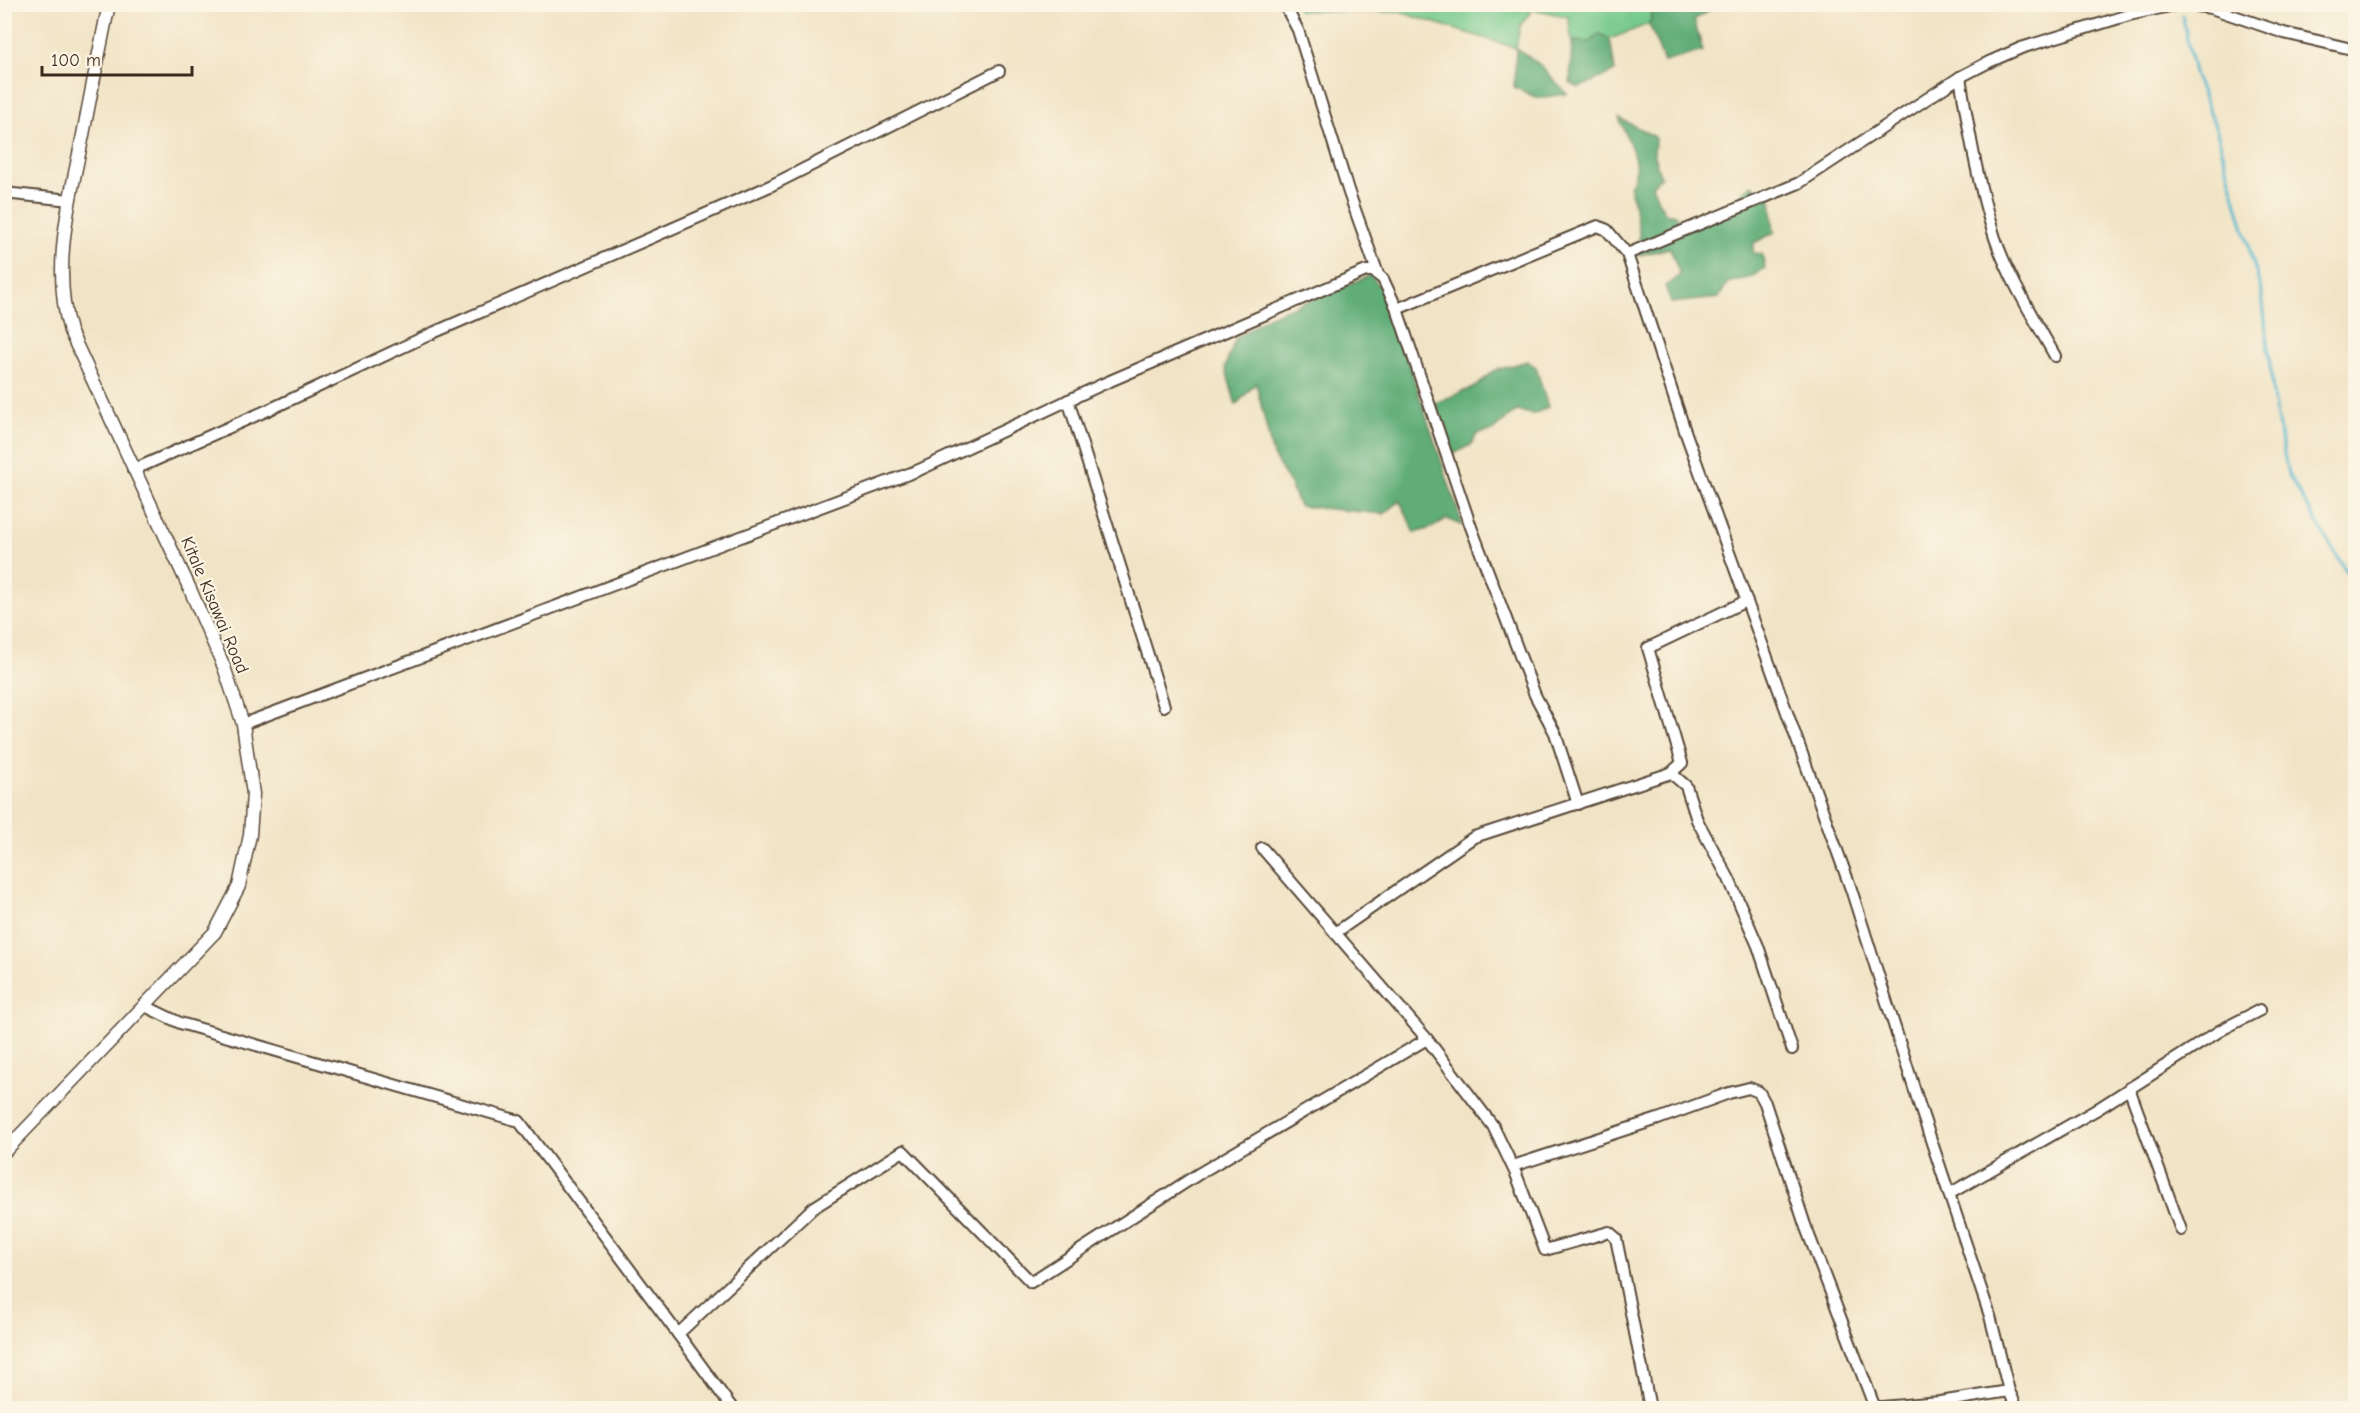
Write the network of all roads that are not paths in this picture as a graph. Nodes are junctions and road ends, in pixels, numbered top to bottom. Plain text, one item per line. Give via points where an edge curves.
1 (109, 4) edge
2 (1284, 4) edge
3 (2181, 4) edge
4 (2355, 50) edge
5 (999, 71) dead end
6 (1960, 77) junction
7 (4, 193) edge
8 (70, 200) junction
9 (1627, 254) junction
10 (1378, 274) junction
11 (1397, 309) junction
12 (2055, 356) dead end
13 (1068, 400) junction
14 (133, 470) junction
15 (1746, 601) junction
16 (1164, 706) dead end
17 (243, 724) junction
18 (1671, 773) junction
19 (1578, 804) junction
20 (1262, 848) dead end
21 (1335, 933) junction
22 (145, 1006) junction
23 (2260, 1010) dead end
24 (1426, 1039) junction
25 (1792, 1049) dead end
26 (2129, 1088) junction
27 (4, 1152) edge
28 (1513, 1166) junction
29 (1949, 1194) junction
30 (2181, 1230) dead end
31 (678, 1334) junction
32 (2009, 1391) junction
33 (732, 1408) edge
34 (1650, 1408) edge
35 (1870, 1408) edge
36 (1875, 1408) edge
37 (2017, 1408) edge

1 - 8 street, Kitale Kisawai Road
2 - 10 street via 1298,30
3 - 4 street via 2211,8 2284,33
3 - 6 street via 2129,15 2021,48
5 - 14 street via 770,186 435,332
6 - 9 street via 1799,183
6 - 12 street via 1979,179 1996,240
7 - 8 street
8 - 14 street, Kitale Kisawai Road via 62,285 65,314
9 - 11 street via 1598,226
9 - 15 street
10 - 11 street
10 - 13 street via 1366,271
11 - 19 street via 1471,528 1535,694 1555,733
13 - 16 street
13 - 17 street via 919,470
14 - 17 street, Kitale Kisawai Road via 189,586 224,667
15 - 18 street via 1648,648 1682,764
15 - 29 street via 1851,889
17 - 22 street, Kitale Kisawai Road via 253,794 250,835 239,886 215,932
18 - 19 street
18 - 25 street via 1686,786 1697,820 1737,898 1758,946
19 - 21 street via 1474,837
20 - 21 street
21 - 24 street
22 - 27 street, Kitale Kisawai Road
22 - 31 street via 180,1023 519,1121
23 - 26 street
24 - 28 street via 1493,1126
24 - 31 street via 1200,1173 1031,1282 903,1151 813,1208
26 - 29 street
26 - 30 street
28 - 34 street via 1545,1250 1609,1232 1616,1238
28 - 36 street via 1729,1093 1749,1088 1759,1092
29 - 32 street via 1990,1316
31 - 33 street
32 - 36 street
32 - 37 street
35 - 36 street

